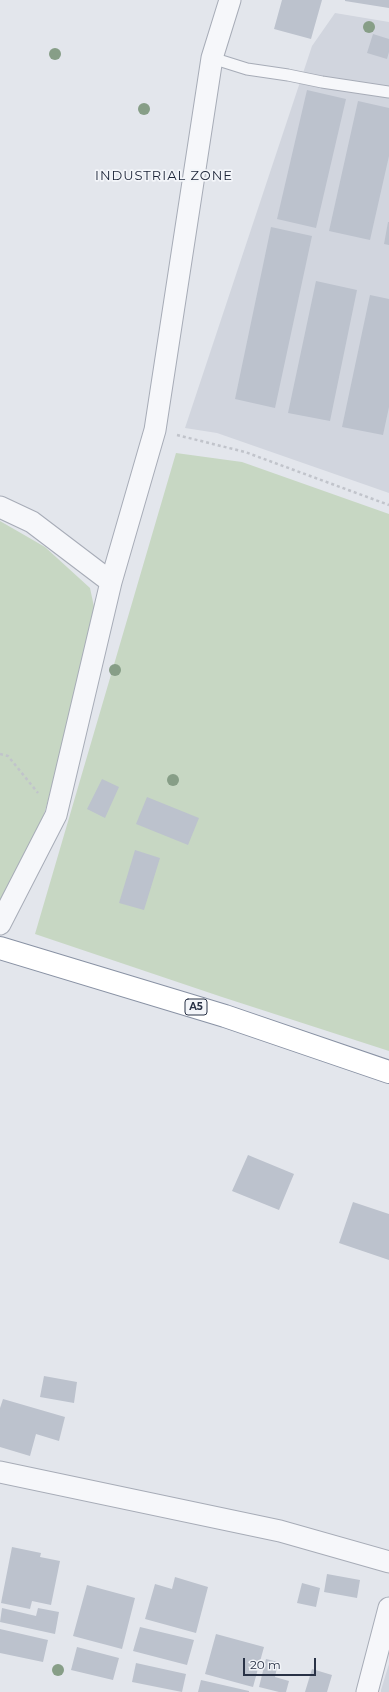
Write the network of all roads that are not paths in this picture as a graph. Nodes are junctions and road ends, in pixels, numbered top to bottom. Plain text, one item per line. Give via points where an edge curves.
1 (230, 0) edge
2 (212, 58) junction
3 (389, 92) edge
4 (0, 507) edge
5 (111, 582) junction
6 (0, 924) edge
7 (0, 948) edge
8 (389, 1072) edge
9 (0, 1472) edge
10 (389, 1562) edge
11 (389, 1608) edge
12 (367, 1692) edge

1 - 2 street
2 - 3 lane via 246,69
2 - 5 street via 155,430
4 - 5 street via 32,522
5 - 6 street via 56,815
7 - 8 highway, A5 via 225,1016
9 - 10 street via 280,1531
11 - 12 street

